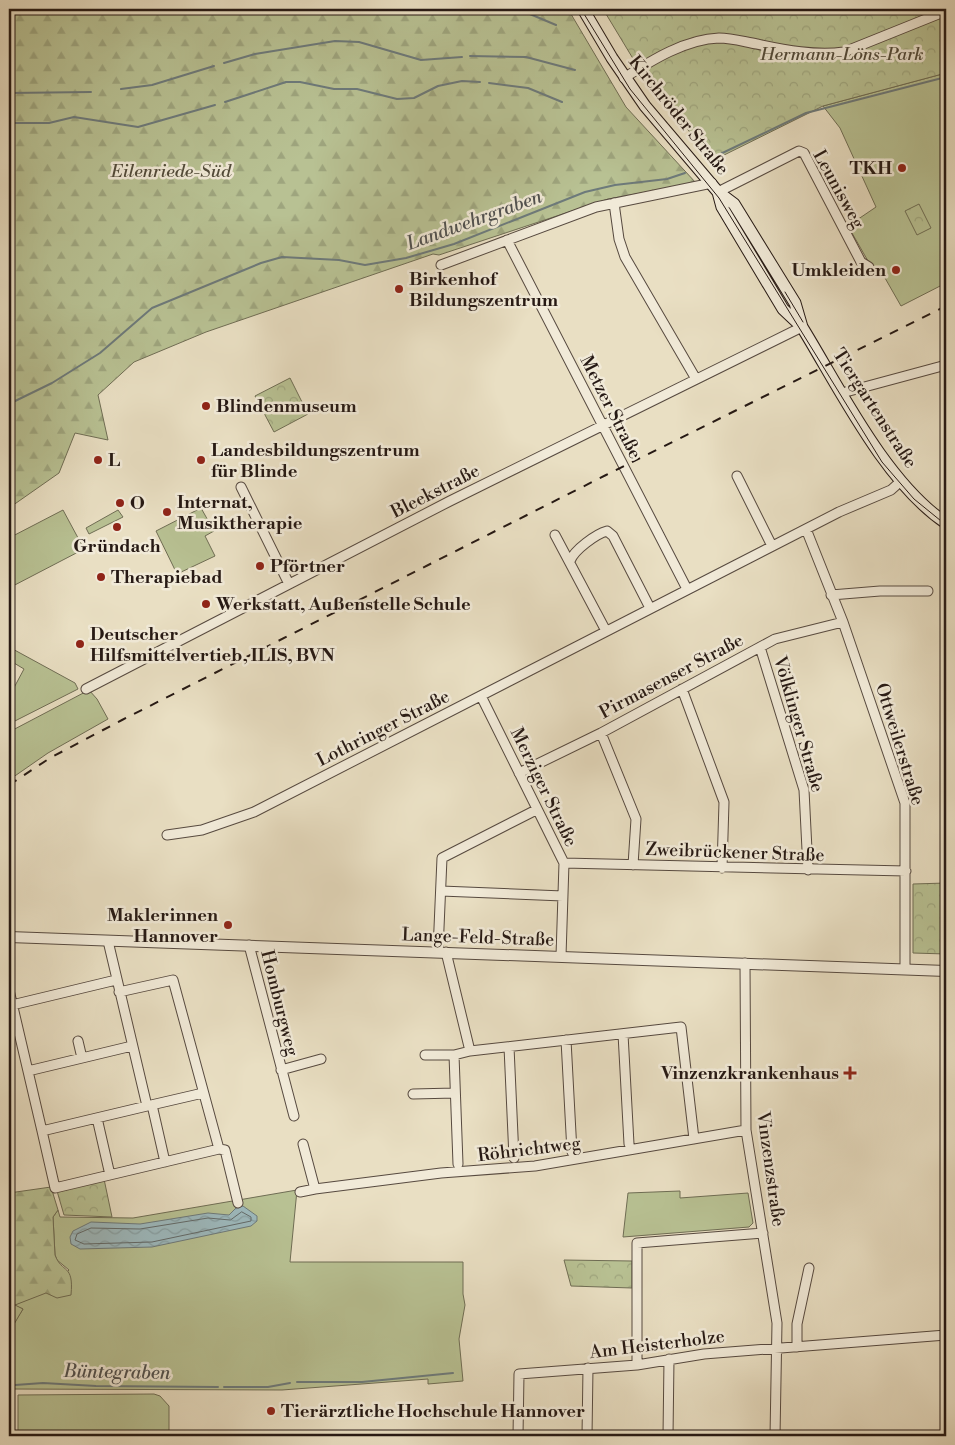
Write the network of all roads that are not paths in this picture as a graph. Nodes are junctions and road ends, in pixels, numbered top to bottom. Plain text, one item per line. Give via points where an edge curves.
1 (583, 9) edge
2 (946, 11) edge
3 (624, 78) junction
4 (715, 188) junction
5 (614, 203) junction
6 (507, 240) junction
7 (441, 265) dead end
8 (869, 267) dead end
9 (802, 327) junction
10 (946, 365) edge
11 (696, 379) junction
12 (842, 394) junction
13 (602, 425) junction
14 (737, 476) dead end
15 (901, 481) junction
16 (241, 487) dead end
17 (946, 523) edge
18 (806, 529) junction
19 (555, 535) dead end
20 (772, 546) junction
21 (570, 561) junction
22 (289, 584) junction
23 (687, 589) junction
24 (928, 591) dead end
25 (831, 595) junction
26 (650, 608) junction
27 (843, 622) junction
28 (606, 631) junction
29 (760, 647) junction
30 (86, 689) dead end
31 (682, 689) junction
32 (481, 696) junction
33 (601, 733) junction
34 (519, 773) junction
35 (536, 810) junction
36 (168, 835) dead end
37 (564, 863) junction
38 (633, 865) junction
39 (722, 868) junction
40 (808, 870) junction
41 (906, 871) junction
42 (441, 891) junction
43 (563, 896) junction
44 (9, 937) edge
45 (108, 941) junction
46 (248, 945) junction
47 (442, 952) junction
48 (561, 956) junction
49 (745, 963) junction
50 (905, 969) junction
51 (946, 971) edge
52 (116, 980) junction
53 (9, 990) edge
54 (119, 992) junction
55 (12, 1005) junction
56 (623, 1034) junction
57 (78, 1040) dead end
58 (566, 1040) junction
59 (132, 1046) junction
60 (509, 1047) junction
61 (470, 1051) junction
62 (425, 1055) dead end
63 (454, 1055) junction
64 (82, 1058) junction
65 (321, 1059) dead end
66 (280, 1070) junction
67 (28, 1071) junction
68 (455, 1092) junction
69 (203, 1093) junction
70 (413, 1094) dead end
71 (149, 1106) junction
72 (294, 1116) dead end
73 (97, 1118) junction
74 (746, 1130) junction
75 (42, 1131) junction
76 (694, 1139) junction
77 (303, 1144) dead end
78 (629, 1144) dead end
79 (219, 1149) junction
80 (572, 1152) dead end
81 (514, 1158) dead end
82 (165, 1162) junction
83 (458, 1164) dead end
84 (110, 1175) junction
85 (315, 1189) junction
86 (300, 1192) dead end
87 (238, 1203) dead end
88 (763, 1233) junction
89 (809, 1268) dead end
90 (946, 1335) edge
91 (797, 1347) junction
92 (778, 1348) junction
93 (669, 1360) junction
94 (636, 1365) junction
95 (588, 1368) junction
96 (518, 1436) edge
97 (587, 1436) edge
98 (668, 1436) edge
99 (775, 1436) edge

1 - 3 main road, Kirchröder Straße
2 - 3 street via 834,54 720,38 699,41 675,50
3 - 4 main road, Kirchröder Straße
4 - 5 street, Leunisweg
4 - 8 street, Leunisweg via 799,151 804,153 861,262
4 - 9 main road, Tiergartenstraße via 722,207 781,306
5 - 6 street, Leunisweg
5 - 11 street via 625,258
6 - 7 street, Leunisweg
6 - 13 street, Metzer Straße
9 - 11 street, Bleekstraße
9 - 12 main road, Tiergartenstraße
10 - 12 street
11 - 13 street, Bleekstraße
12 - 15 main road, Tiergartenstraße
13 - 22 street, Bleekstraße
13 - 23 street, Metzer Straße
14 - 20 street
15 - 17 main road, Tiergartenstraße
15 - 18 street, Lothringer Straße via 891,490
16 - 22 street
18 - 20 street, Lothringer Straße
18 - 25 street, Ottweilerstraße
19 - 21 street
20 - 23 street, Lothringer Straße
21 - 26 street via 582,547 607,531 614,536
21 - 28 street
22 - 30 street, Bleekstraße
23 - 26 street, Lothringer Straße
24 - 25 street
25 - 27 street, Ottweilerstraße
26 - 28 street, Lothringer Straße
27 - 29 street, Pirmasenser Straße via 775,639
27 - 41 street, Ottweilerstraße via 905,803
28 - 32 street, Lothringer Straße
29 - 31 street, Pirmasenser Straße
29 - 40 street, Völklinger Straße via 804,790
31 - 33 street, Pirmasenser Straße
31 - 39 street via 724,802
32 - 34 street, Merziger Straße
32 - 36 street, Lothringer Straße via 254,812 202,830
33 - 34 street, Pirmasenser Straße
33 - 38 street via 636,819
34 - 35 street, Merziger Straße
35 - 37 street, Merziger Straße
35 - 42 street via 442,858
37 - 38 street, Zweibrückener Straße
37 - 43 street, Merziger Straße
38 - 39 street, Zweibrückener Straße
39 - 40 street, Zweibrückener Straße
40 - 41 street, Zweibrückener Straße
41 - 50 street, Ottweilerstraße
42 - 43 street
42 - 47 street
43 - 48 street, Merziger Straße
44 - 45 street, Lange-Feld-Straße
45 - 46 street, Lange-Feld-Straße
45 - 52 street
46 - 47 street, Lange-Feld-Straße
46 - 66 street, Homburgweg
47 - 48 street, Lange-Feld-Straße
47 - 61 street
48 - 49 street, Lange-Feld-Straße
49 - 50 street, Lange-Feld-Straße
49 - 74 street, Vinzenzstraße
50 - 51 street, Lange-Feld-Straße
52 - 54 street
52 - 55 street
53 - 55 street
54 - 59 street
54 - 69 street via 173,980
55 - 67 street
56 - 58 street
56 - 76 street via 681,1027
56 - 78 street
57 - 64 street
58 - 60 street
58 - 80 street
59 - 64 street
59 - 71 street
60 - 61 street
60 - 81 street
61 - 63 street
62 - 63 street
63 - 68 street
64 - 67 street
65 - 66 street, Homburgweg
66 - 72 street, Homburgweg
67 - 75 street
68 - 70 street
68 - 83 street
69 - 71 street
69 - 79 street
71 - 73 street
71 - 82 street
73 - 75 street
73 - 84 street
74 - 76 street, Röhrichtweg
74 - 88 street, Vinzenzstraße
75 - 84 street via 55,1188
76 - 85 street, Röhrichtweg via 515,1169 432,1174
77 - 85 street
79 - 82 street
79 - 87 street via 224,1150
82 - 84 street
85 - 86 street, Röhrichtweg
88 - 92 street, Vinzenzstraße
88 - 94 street via 637,1243
89 - 91 street via 797,1324
90 - 91 street, Am Heisterholze
91 - 92 street, Am Heisterholze
92 - 93 street, Am Heisterholze
92 - 99 street, Vinzenzstraße
93 - 94 street, Am Heisterholze
93 - 98 street
94 - 95 street, Am Heisterholze
95 - 96 street, Am Heisterholze via 520,1374
95 - 97 street

